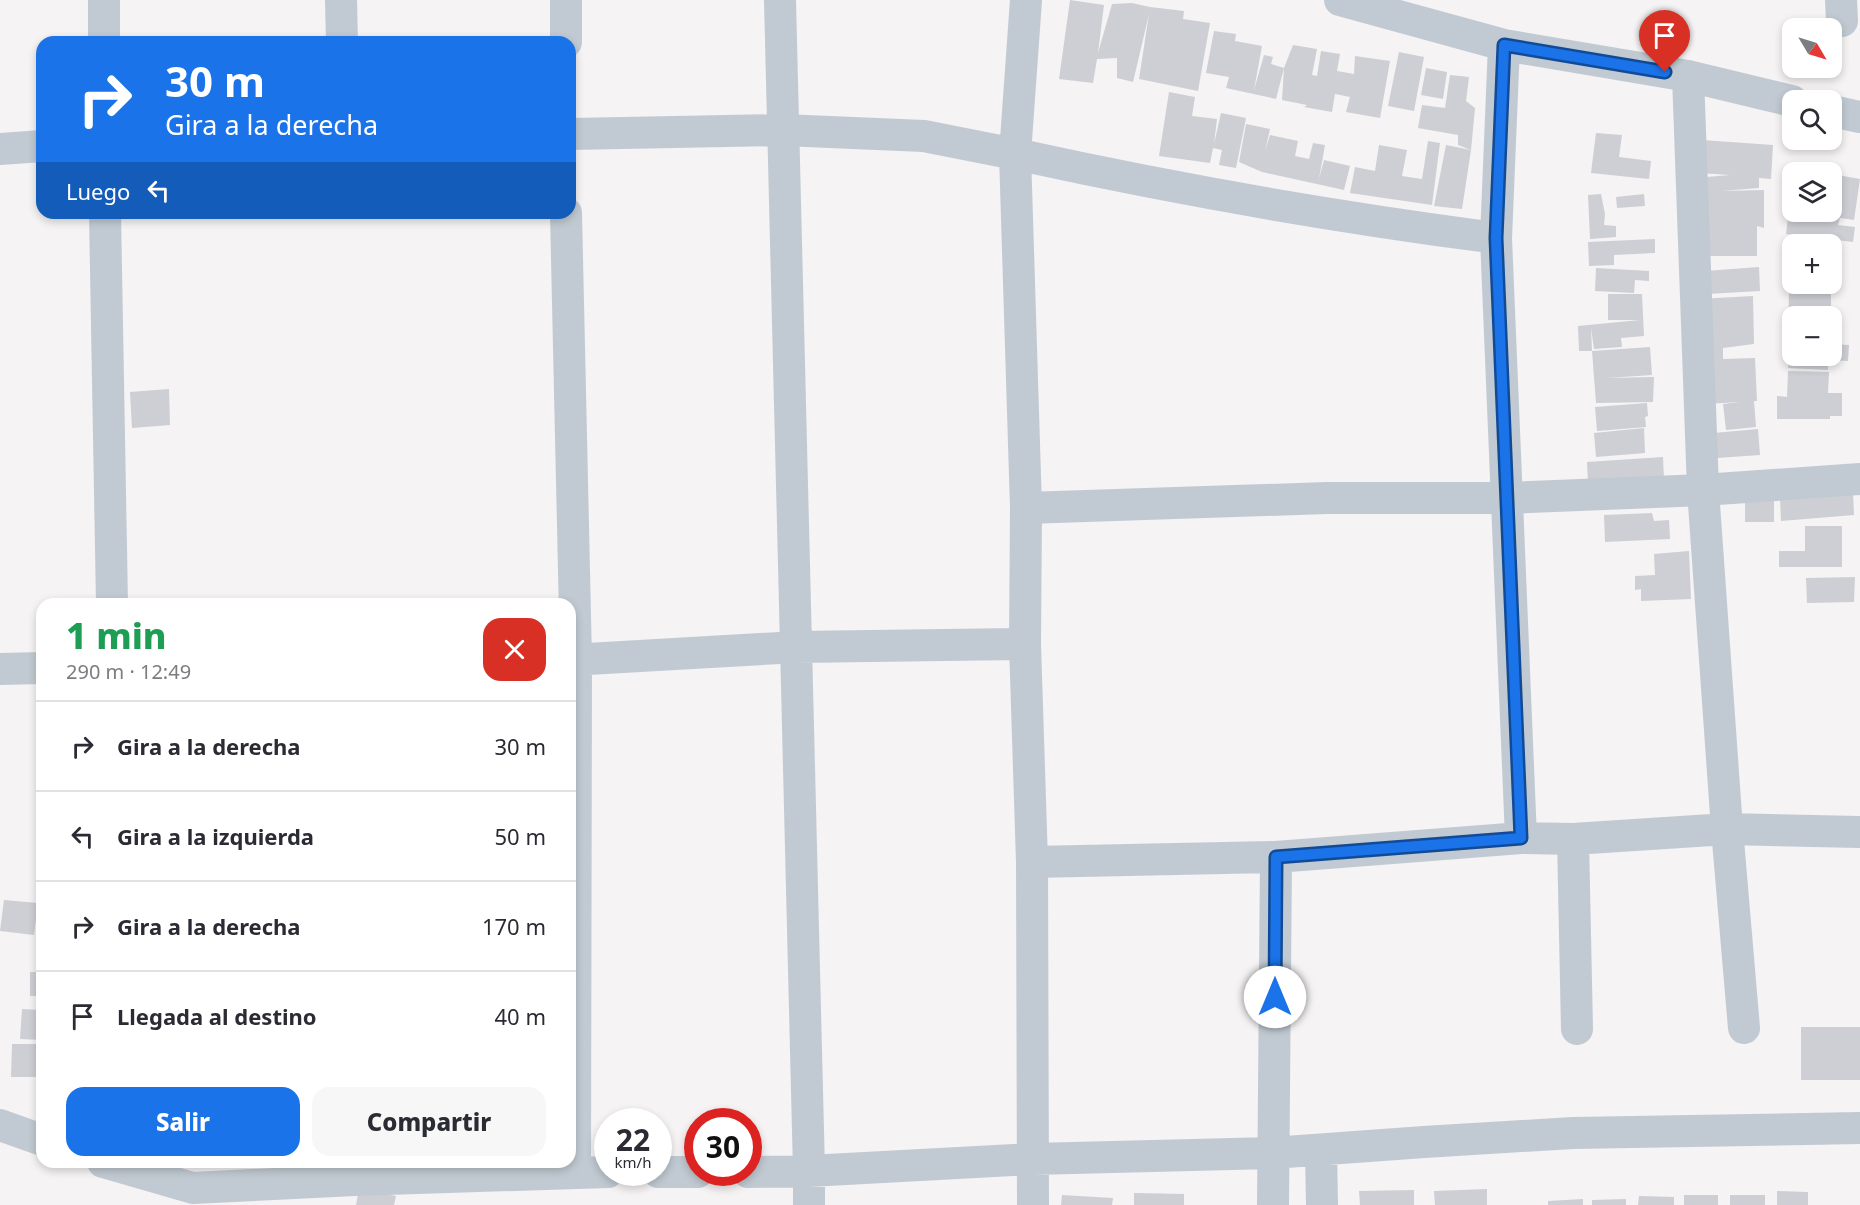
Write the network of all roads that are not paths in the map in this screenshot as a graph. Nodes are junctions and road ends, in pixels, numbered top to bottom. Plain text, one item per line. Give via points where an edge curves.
1 (104, 0) edge
2 (340, 0) edge
3 (566, 0) edge
4 (780, 0) edge
5 (1026, 0) edge
6 (1340, 0) edge
7 (104, 36) edge
8 (342, 36) edge
9 (566, 36) edge
10 (1504, 45) junction
11 (1688, 76) junction
12 (1782, 99) edge
13 (1842, 113) edge
14 (1860, 117) edge
15 (783, 130) junction
16 (576, 134) edge
17 (36, 146) edge
18 (0, 149) edge
19 (1015, 154) junction
20 (105, 219) edge
21 (567, 219) edge
22 (1496, 238) junction
23 (1860, 479) edge
24 (1703, 490) junction
25 (1508, 498) junction
26 (1026, 508) junction
27 (112, 598) edge
28 (572, 598) edge
29 (1025, 644) junction
30 (796, 647) junction
31 (576, 660) edge
32 (36, 668) edge
33 (0, 669) edge
34 (1727, 829) junction
35 (1860, 831) edge
36 (1521, 838) junction
37 (1574, 839) junction
38 (1276, 857) junction
39 (1032, 862) junction
40 (1744, 1028) dead end
41 (1576, 1029) dead end
42 (0, 1125) edge
43 (1860, 1128) edge
44 (36, 1138) edge
45 (1321, 1150) junction
46 (1272, 1153) junction
47 (1033, 1159) junction
48 (125, 1168) edge
49 (575, 1168) edge
50 (355, 1171) edge
51 (809, 1171) junction
52 (575, 1172) junction
53 (594, 1172) edge
54 (762, 1172) edge
55 (808, 1205) edge
56 (1033, 1205) edge
57 (1273, 1205) edge
58 (1322, 1205) edge

1 - 7 street
2 - 8 street
3 - 9 street
4 - 15 street
5 - 19 street
6 - 10 street
10 - 11 street
10 - 22 street
11 - 12 street
11 - 24 street
13 - 14 street
15 - 16 street
15 - 19 street via 924,136
15 - 30 street
17 - 18 street
19 - 22 street via 1138,181 1400,226
19 - 26 street
20 - 27 street
21 - 28 street
22 - 25 street
23 - 24 street
24 - 25 street
24 - 34 street
25 - 26 street via 1327,498
25 - 36 street
26 - 29 street
29 - 30 street
29 - 39 street
30 - 31 street
30 - 51 street
32 - 33 street
34 - 35 street
34 - 37 street
34 - 40 street
36 - 37 street
36 - 38 street
37 - 41 street
38 - 39 street
38 - 46 street
39 - 47 street
42 - 44 street
43 - 45 street via 1574,1133
45 - 46 street
45 - 58 street
46 - 47 street
46 - 57 street
47 - 51 street
47 - 56 street
48 - 50 street via 194,1188
49 - 52 street
50 - 52 street
51 - 54 street
51 - 55 street
52 - 53 street

